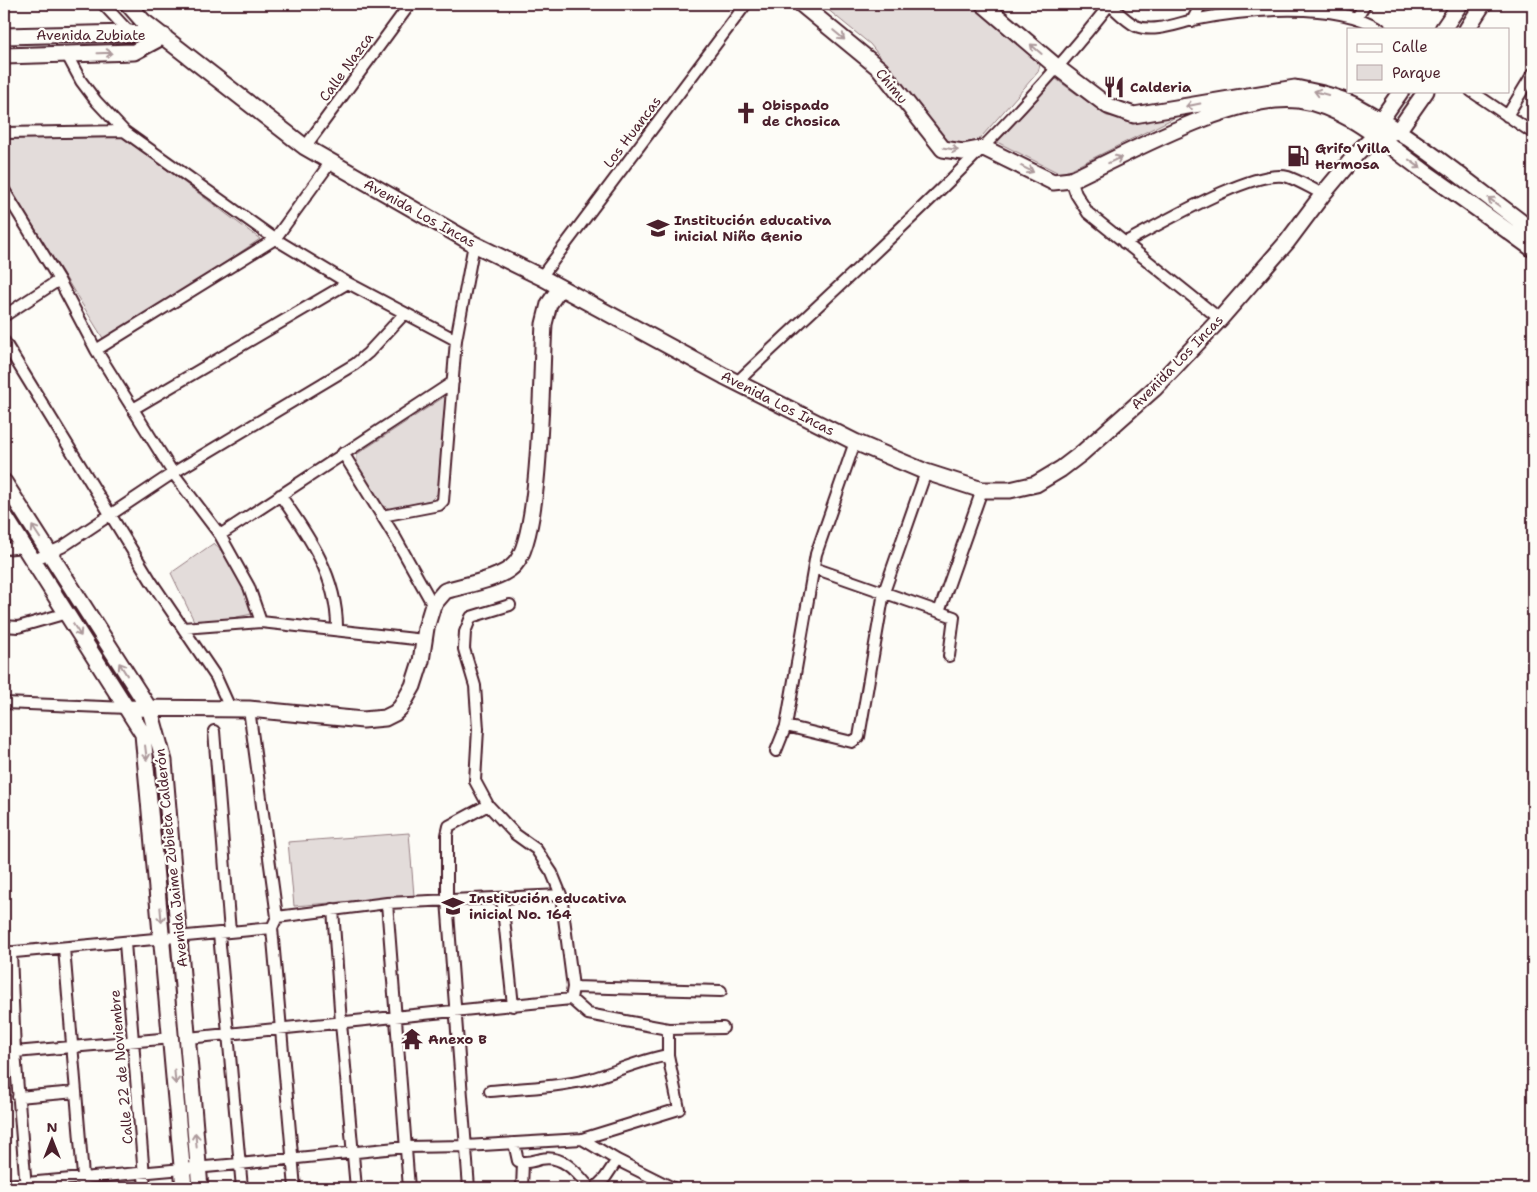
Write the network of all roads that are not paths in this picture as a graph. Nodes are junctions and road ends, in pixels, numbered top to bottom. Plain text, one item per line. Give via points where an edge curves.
1 (103, 4) edge
2 (128, 4) edge
3 (746, 4) edge
4 (802, 4) edge
5 (983, 4) edge
6 (1110, 4) edge
7 (1201, 4) edge
8 (1365, 4) edge
9 (1460, 4) edge
10 (1484, 4) edge
11 (407, 6) edge
12 (1287, 7) edge
13 (1357, 17) junction
14 (1192, 20) junction
15 (1378, 28) edge
16 (1444, 28) edge
17 (1469, 28) edge
18 (130, 34) junction
19 (4, 36) edge
20 (164, 36) junction
21 (67, 55) junction
22 (4, 56) edge
23 (1058, 68) junction
24 (1533, 73) edge
25 (1400, 92) edge
26 (1425, 92) edge
27 (1473, 92) edge
28 (1507, 116) junction
29 (1378, 129) junction
30 (124, 131) junction
31 (1398, 131) junction
32 (4, 133) edge
33 (1533, 133) edge
34 (305, 147) junction
35 (984, 148) junction
36 (330, 162) junction
37 (1071, 180) junction
38 (4, 190) edge
39 (1322, 194) junction
40 (1533, 231) edge
41 (275, 239) junction
42 (1124, 243) junction
43 (474, 244) junction
44 (1533, 249) edge
45 (541, 277) junction
46 (59, 280) junction
47 (348, 283) junction
48 (560, 288) junction
49 (405, 313) junction
50 (4, 316) edge
51 (1220, 319) junction
52 (456, 340) junction
53 (4, 341) edge
54 (96, 350) junction
55 (453, 382) junction
56 (737, 382) junction
57 (133, 408) junction
58 (855, 442) junction
59 (344, 453) junction
60 (173, 472) junction
61 (926, 472) junction
62 (4, 482) edge
63 (982, 490) junction
64 (280, 495) junction
65 (111, 514) junction
66 (4, 515) edge
67 (382, 516) junction
68 (220, 535) junction
69 (24, 547) junction
70 (4, 549) edge
71 (50, 553) junction
72 (32, 561) junction
73 (814, 568) junction
74 (884, 592) junction
75 (510, 605) dead end
76 (433, 606) junction
77 (939, 612) junction
78 (67, 613) junction
79 (261, 622) junction
80 (4, 626) edge
81 (183, 628) junction
82 (337, 630) junction
83 (424, 640) junction
84 (949, 656) dead end
85 (4, 703) edge
86 (128, 708) junction
87 (230, 708) junction
88 (249, 709) junction
89 (150, 710) junction
90 (786, 726) junction
91 (214, 731) dead end
92 (776, 751) dead end
93 (488, 805) junction
94 (561, 895) junction
95 (502, 899) junction
96 (447, 900) junction
97 (387, 903) junction
98 (333, 909) junction
99 (277, 917) junction
100 (272, 928) junction
101 (230, 932) junction
102 (219, 934) junction
103 (180, 937) junction
104 (163, 939) junction
105 (125, 943) junction
106 (64, 948) junction
107 (8, 953) edge
108 (573, 987) junction
109 (721, 991) dead end
110 (571, 1000) junction
111 (512, 1006) junction
112 (455, 1012) junction
113 (396, 1016) junction
114 (341, 1023) junction
115 (280, 1028) junction
116 (723, 1028) dead end
117 (668, 1029) junction
118 (228, 1033) junction
119 (172, 1038) junction
120 (188, 1038) junction
121 (132, 1042) junction
122 (72, 1047) junction
123 (9, 1052) edge
124 (668, 1055) junction
125 (490, 1090) dead end
126 (76, 1092) junction
127 (18, 1097) junction
128 (582, 1139) junction
129 (514, 1143) junction
130 (466, 1146) junction
131 (406, 1147) junction
132 (352, 1152) junction
133 (291, 1158) junction
134 (617, 1160) junction
135 (523, 1163) junction
136 (239, 1164) junction
137 (198, 1167) junction
138 (183, 1168) junction
139 (143, 1171) junction
140 (83, 1177) junction
141 (4, 1184) edge
142 (522, 1185) edge
143 (25, 1186) edge
144 (84, 1188) edge
145 (145, 1188) edge
146 (184, 1188) edge
147 (200, 1188) edge
148 (242, 1188) edge
149 (295, 1188) edge
150 (356, 1188) edge
151 (409, 1188) edge
152 (469, 1188) edge
153 (531, 1188) edge
154 (590, 1188) edge
155 (595, 1188) edge
156 (673, 1188) edge

1 - 18 street
2 - 20 street, Avenida Los Incas via 143,21
3 - 45 street, Los Huancas
4 -> 35 street, Chimu via 880,69 943,149 964,152
23 -> 5 street
6 - 14 street via 1137,26 1164,27
6 - 23 street
7 - 14 street
8 - 13 street
9 - 16 street
10 - 17 street
11 - 34 street, Calle Nazca
12 - 13 street
12 - 14 street
13 - 15 street
18 - 19 street, Avenida Zubiate
18 - 20 street, Avenida Zubiate
21 -> 20 street, Avenida Zubiate via 134,52
20 - 34 street, Avenida Los Incas
21 - 22 street, Avenida Zubiate
21 - 30 street via 96,101
29 -> 23 street via 1353,104 1295,88 1164,111 1125,114 1108,106
23 - 35 street
24 - 28 street
25 - 29 street, Avenida Los Incas
26 - 31 street
27 - 28 street
28 - 33 street
29 - 31 street
37 -> 29 street via 1182,128 1225,111 1260,103 1297,100 1336,111
29 - 39 street, Avenida Los Incas
29 -> 44 street
30 - 32 street
30 - 41 street
40 -> 31 street
34 - 36 street, Avenida Los Incas
35 -> 37 street via 1053,182
35 - 56 street
36 - 41 street
36 - 43 street, Avenida Los Incas
37 - 42 street via 1088,214
38 - 46 street
39 - 42 street via 1288,177 1262,178 1234,187
39 - 51 street, Avenida Los Incas via 1287,242
41 - 47 street
41 - 54 street
42 - 51 street
43 - 45 street, Avenida Los Incas
43 - 52 street
45 - 48 street, Avenida Los Incas
46 - 50 street
46 - 54 street
47 - 49 street
47 - 57 street
48 - 56 street, Avenida Los Incas
48 - 76 street via 549,304 544,324 536,488 528,540 516,564 505,573 445,591
49 - 52 street
49 - 60 street via 355,364
51 - 63 street, Avenida Los Incas via 1154,388 1061,469 1036,484 1010,490
52 - 55 street
53 - 65 street
54 - 57 street
55 - 59 street
55 - 67 street via 443,501 439,505
56 - 58 street, Avenida Los Incas
57 - 60 street
58 - 61 street, Avenida Los Incas
58 - 73 street
59 - 64 street
59 - 67 street
60 - 65 street
60 - 68 street
61 - 63 street, Avenida Los Incas
61 - 74 street
71 -> 62 street, Avenida Jaime Zubieta Calderón
63 - 77 street
64 - 68 street
64 - 82 street via 306,532 324,566 333,591
65 - 71 street
65 - 81 street
66 - 69 street, Avenida Jaime Zubieta Calderón
67 - 76 street
68 - 79 street via 249,587
69 - 70 street
69 - 72 street, Avenida Jaime Zubieta Calderón
71 - 72 street
89 -> 71 street, Avenida Jaime Zubieta Calderón
72 - 78 street, Avenida Jaime Zubieta Calderón
73 - 74 street
73 - 90 street
74 - 77 street
74 - 90 street via 859,737 852,742
75 - 93 street via 471,617 465,632 464,649 476,695 475,781
76 - 83 street
77 - 84 street via 954,617
78 - 80 street via 18,627
78 -> 86 street, Avenida Jaime Zubieta Calderón
79 - 81 street
79 - 82 street
81 - 87 street via 216,677
82 - 83 street
83 - 88 street via 422,660 413,686 395,713 385,718 363,720
85 - 86 street
86 - 89 street
86 -> 104 street, Avenida Jaime Zubieta Calderón via 143,734
87 - 88 street
87 - 89 street
88 - 99 street
89 - 103 street, Avenida Jaime Zubieta Calderón via 164,761
90 - 92 street
91 - 101 street
93 - 94 street via 514,834 536,849
93 - 96 street via 449,826
94 - 95 street
94 - 108 street
95 - 96 street
95 - 111 street
96 - 97 street
96 - 112 street
97 - 98 street
97 - 113 street
98 - 99 street
98 - 114 street
99 - 100 street
100 - 101 street
100 - 115 street
101 - 102 street
102 - 103 street
102 - 118 street
103 - 104 street
103 - 120 street, Avenida Jaime Zubieta Calderón
104 - 105 street
104 - 119 street, Avenida Jaime Zubieta Calderón
105 - 106 street
105 - 121 street, Calle 22 de Noviembre
106 - 107 street
106 - 122 street
107 - 123 street
108 - 109 street
108 - 110 street
110 - 111 street
110 - 117 street via 588,1014
111 - 112 street
112 - 113 street
112 - 130 street
113 - 114 street
113 - 131 street
114 - 115 street
114 - 132 street
115 - 118 street
115 - 133 street
116 - 117 street
117 - 124 street
118 - 120 street
118 - 136 street
119 - 121 street
119 -> 138 street, Avenida Jaime Zubieta Calderón
137 -> 120 street, Avenida Jaime Zubieta Calderón
121 - 122 street
121 - 139 street, Calle 22 de Noviembre
122 - 123 street
122 - 126 street
123 - 127 street
124 - 125 street via 564,1085
124 - 128 street via 679,1109
126 - 127 street
126 - 140 street
127 - 143 street
128 - 129 street
128 - 134 street
129 - 130 street
129 - 135 street via 515,1156
130 - 131 street
130 - 152 street
131 - 132 street
131 - 151 street
132 - 133 street
132 - 150 street
133 - 136 street
133 - 149 street
134 - 155 street
134 - 156 street
135 - 142 street
135 - 154 street via 546,1158 561,1161 574,1169
136 - 137 street
136 - 148 street
137 - 138 street
137 - 147 street, Avenida Jaime Zubieta Calderón
138 - 139 street
138 - 146 street, Avenida Jaime Zubieta Calderón
139 - 140 street
139 - 145 street, Calle 22 de Noviembre
140 - 143 street
140 - 144 street
141 - 143 street
142 - 153 street

